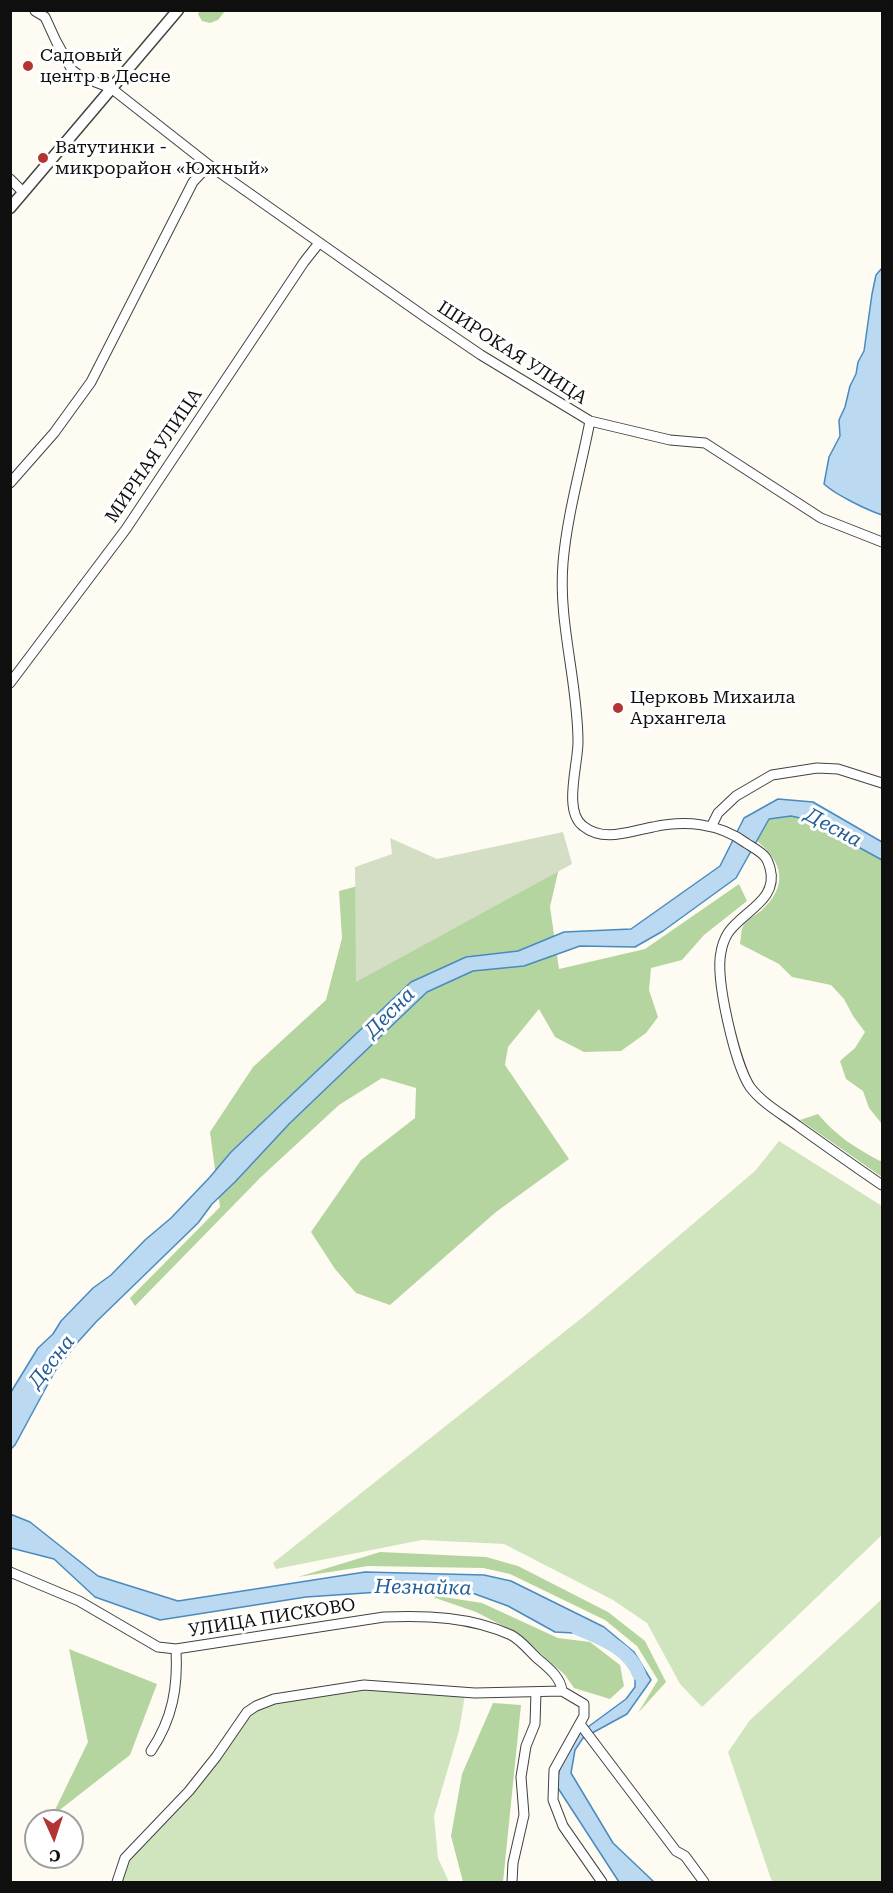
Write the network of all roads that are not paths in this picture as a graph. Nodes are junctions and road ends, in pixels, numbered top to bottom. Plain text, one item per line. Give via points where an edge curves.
1 (178, 10) edge
2 (35, 12) edge
3 (111, 88) junction
4 (209, 165) junction
5 (10, 179) edge
6 (24, 192) junction
7 (10, 208) edge
8 (319, 243) junction
9 (590, 421) junction
10 (10, 483) edge
11 (882, 542) edge
12 (15, 670) edge
13 (10, 683) edge
14 (882, 783) edge
15 (712, 825) junction
16 (882, 1185) edge
17 (10, 1572) edge
18 (176, 1649) junction
19 (536, 1692) junction
20 (562, 1692) junction
21 (581, 1726) junction
22 (151, 1751) dead end
23 (117, 1882) edge
24 (512, 1882) edge
25 (602, 1882) edge
26 (704, 1882) edge

1 - 3 street
2 - 3 street, ШИРОКАЯ УЛИЦА via 45,17 72,70
3 - 4 street, ШИРОКАЯ УЛИЦА
3 - 6 street
4 - 8 street, ШИРОКАЯ УЛИЦА
4 - 10 street via 193,182 91,382 54,433
5 - 6 street
6 - 7 street
8 - 9 street, ШИРОКАЯ УЛИЦА via 481,355
8 - 12 street, МИРНАЯ УЛИЦА via 126,530
9 - 11 street via 670,440 705,443 821,518
9 - 15 street, ШИРОКАЯ УЛИЦА via 563,563 562,601 578,725 574,815 584,827 619,836 654,826
12 - 13 street, МИРНАЯ УЛИЦА
14 - 15 street via 838,769 817,768 772,776 736,796 718,813
15 - 16 street via 733,833 766,858 773,881 768,892 729,932 721,951 719,968 733,1044 742,1070 751,1087 768,1104
17 - 18 street, УЛИЦА ПИСКОВО via 79,1601 158,1647
18 - 20 street, УЛИЦА ПИСКОВО via 384,1617 467,1621 512,1636 547,1667 561,1683
18 - 22 street via 177,1677 171,1712
19 - 20 street
19 - 23 street via 475,1693 364,1685 274,1699 256,1706 247,1712 189,1791 125,1858
19 - 24 street via 535,1724 521,1776 524,1815
20 - 21 street via 584,1704
21 - 25 street via 554,1770 553,1800 563,1826
21 - 26 street

